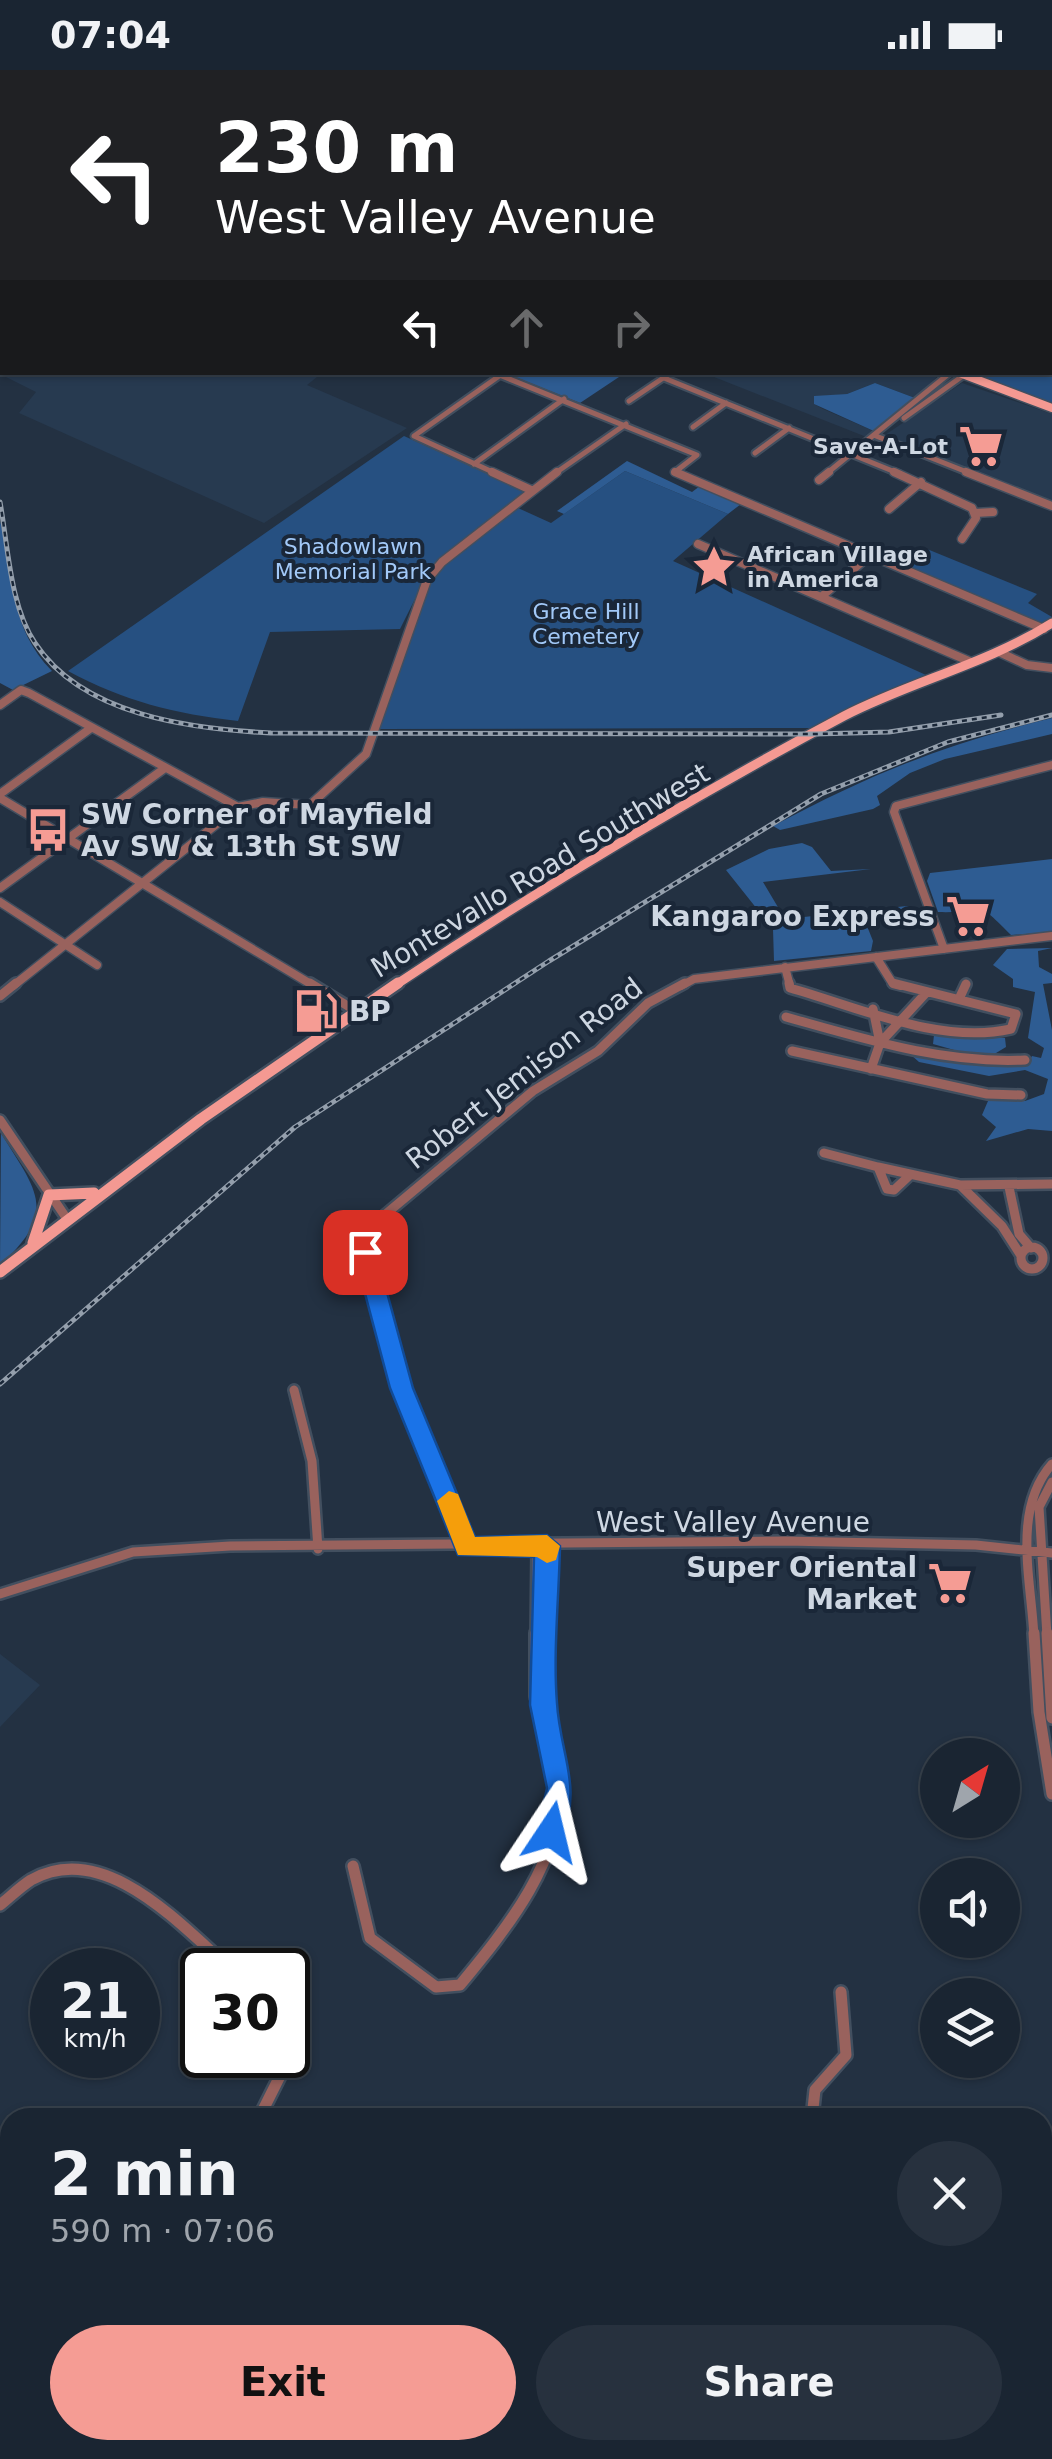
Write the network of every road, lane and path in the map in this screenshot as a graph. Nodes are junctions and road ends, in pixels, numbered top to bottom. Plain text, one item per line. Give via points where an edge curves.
1 (501, 375) edge
2 (504, 375) edge
3 (668, 375) edge
4 (954, 375) edge
5 (954, 375) edge
6 (962, 375) edge
7 (664, 378) junction
8 (564, 399) junction
9 (629, 401) dead end
10 (726, 403) junction
11 (1052, 408) edge
12 (626, 424) junction
13 (692, 427) dead end
14 (789, 428) junction
15 (876, 436) junction
16 (696, 454) joint
17 (756, 454) dead end
18 (852, 454) junction
19 (474, 464) junction
20 (819, 480) dead end
21 (921, 482) junction
22 (530, 490) junction
23 (1052, 506) edge
24 (889, 509) dead end
25 (993, 512) dead end
26 (975, 513) junction
27 (962, 539) dead end
28 (698, 544) dead end
29 (870, 555) junction
30 (822, 597) junction
31 (1048, 626) edge
32 (999, 652) junction
33 (971, 662) junction
34 (1052, 668) edge
35 (0, 705) edge
36 (91, 728) junction
37 (1052, 766) edge
38 (165, 768) junction
39 (0, 796) edge
40 (238, 807) junction
41 (70, 838) junction
42 (142, 882) junction
43 (0, 888) edge
44 (0, 902) edge
45 (1052, 936) edge
46 (64, 944) junction
47 (944, 949) junction
48 (876, 957) junction
49 (98, 964) dead end
50 (784, 967) junction
51 (966, 984) dead end
52 (926, 993) junction
53 (0, 996) edge
54 (959, 999) junction
55 (873, 1009) junction
56 (356, 1011) junction
57 (902, 1016) junction
58 (786, 1017) dead end
59 (880, 1043) junction
60 (792, 1051) dead end
61 (1025, 1060) dead end
62 (871, 1069) junction
63 (1022, 1095) dead end
64 (0, 1120) edge
65 (153, 1151) joint
66 (824, 1153) dead end
67 (878, 1168) junction
68 (910, 1174) junction
69 (1052, 1184) edge
70 (960, 1185) junction
71 (1009, 1186) junction
72 (103, 1191) junction
73 (49, 1194) junction
74 (68, 1219) junction
75 (1031, 1248) junction
76 (29, 1249) junction
77 (1020, 1254) junction
78 (1039, 1266) junction
79 (0, 1272) edge
80 (1052, 1274) edge
81 (294, 1390) dead end
82 (1052, 1464) edge
83 (1052, 1482) edge
84 (542, 1546) junction
85 (318, 1548) junction
86 (466, 1548) junction
87 (1027, 1550) junction
88 (1048, 1553) edge
89 (0, 1594) edge
90 (1052, 1718) edge
91 (1051, 1778) edge
92 (1052, 1794) edge
93 (353, 1866) dead end
94 (0, 1905) edge
95 (205, 1948) edge
96 (841, 1992) dead end
97 (279, 2078) edge
98 (264, 2108) edge
99 (811, 2108) edge

1 - 19 street via 414,436
2 - 8 street
3 - 7 street
4 - 15 street
5 - 15 street
6 - 11 main road
7 - 9 street
7 - 10 street
8 - 12 street
8 - 19 street
10 - 13 street
10 - 14 street
12 - 16 street
12 - 22 street
14 - 17 street
14 - 18 street
15 - 18 street
15 - 23 street
16 - 29 street via 675,472
18 - 20 street
18 - 21 street
19 - 22 street
21 - 24 street
21 - 26 street
22 - 40 street via 427,580 358,766 310,805
25 - 26 street
26 - 27 street
28 - 30 street
29 - 30 street
29 - 31 street
30 - 33 street
31 - 32 main road, Montevallo Road Southwest
32 - 33 main road, Montevallo Road Southwest
32 - 34 street
33 - 56 main road, Montevallo Road Southwest via 846,716
35 - 36 street via 21,690
36 - 38 street
36 - 39 street
37 - 47 street via 896,806
38 - 40 street
38 - 41 street
39 - 41 street
40 - 42 street
41 - 42 street
41 - 43 street
42 - 46 street
42 - 56 street
44 - 46 street
45 - 47 street, Robert Jemison Road
46 - 49 street
46 - 53 street
47 - 48 street, Robert Jemison Road
48 - 50 street, Robert Jemison Road
48 - 52 street via 893,984
50 - 55 street via 790,988
50 - 86 street, Robert Jemison Road via 713,974 657,997 598,1051 533,1092 376,1222 365,1252 402,1388
51 - 54 street
52 - 54 street
52 - 57 street
54 - 57 street via 1016,1014 1011,1029 992,1035 947,1031
55 - 57 street
55 - 59 street
56 - 65 main road, Montevallo Road Southwest
57 - 59 street
58 - 59 street
59 - 61 street via 979,1062
59 - 62 street
60 - 62 street
62 - 63 street via 986,1094
64 - 73 street
65 - 72 main road
66 - 67 street
67 - 68 street
67 - 68 street via 888,1189
68 - 70 street
69 - 71 street
70 - 71 street
70 - 77 street
71 - 75 street via 1019,1234
72 - 73 main road
72 - 74 main road
73 - 74 street
73 - 76 main road
74 - 76 main road
75 - 77 street
75 - 78 street via 1043,1256
76 - 79 main road
77 - 78 street via 1025,1264
78 - 80 street
81 - 85 street via 312,1461
82 - 87 street via 1026,1508
83 - 88 street via 1038,1508
84 - 86 street, West Valley Avenue
84 - 87 street, West Valley Avenue via 786,1541
84 - 93 street via 542,1677 536,1697 560,1788 537,1872 505,1931 460,1985 436,1987 370,1938
85 - 86 street, West Valley Avenue
85 - 89 street, West Valley Avenue via 133,1552
87 - 88 street, West Valley Avenue
87 - 91 street via 1038,1712
88 - 90 street
91 - 92 street
94 - 95 street via 31,1880 86,1867 116,1875
96 - 99 street via 846,2055 818,2080
97 - 98 street

